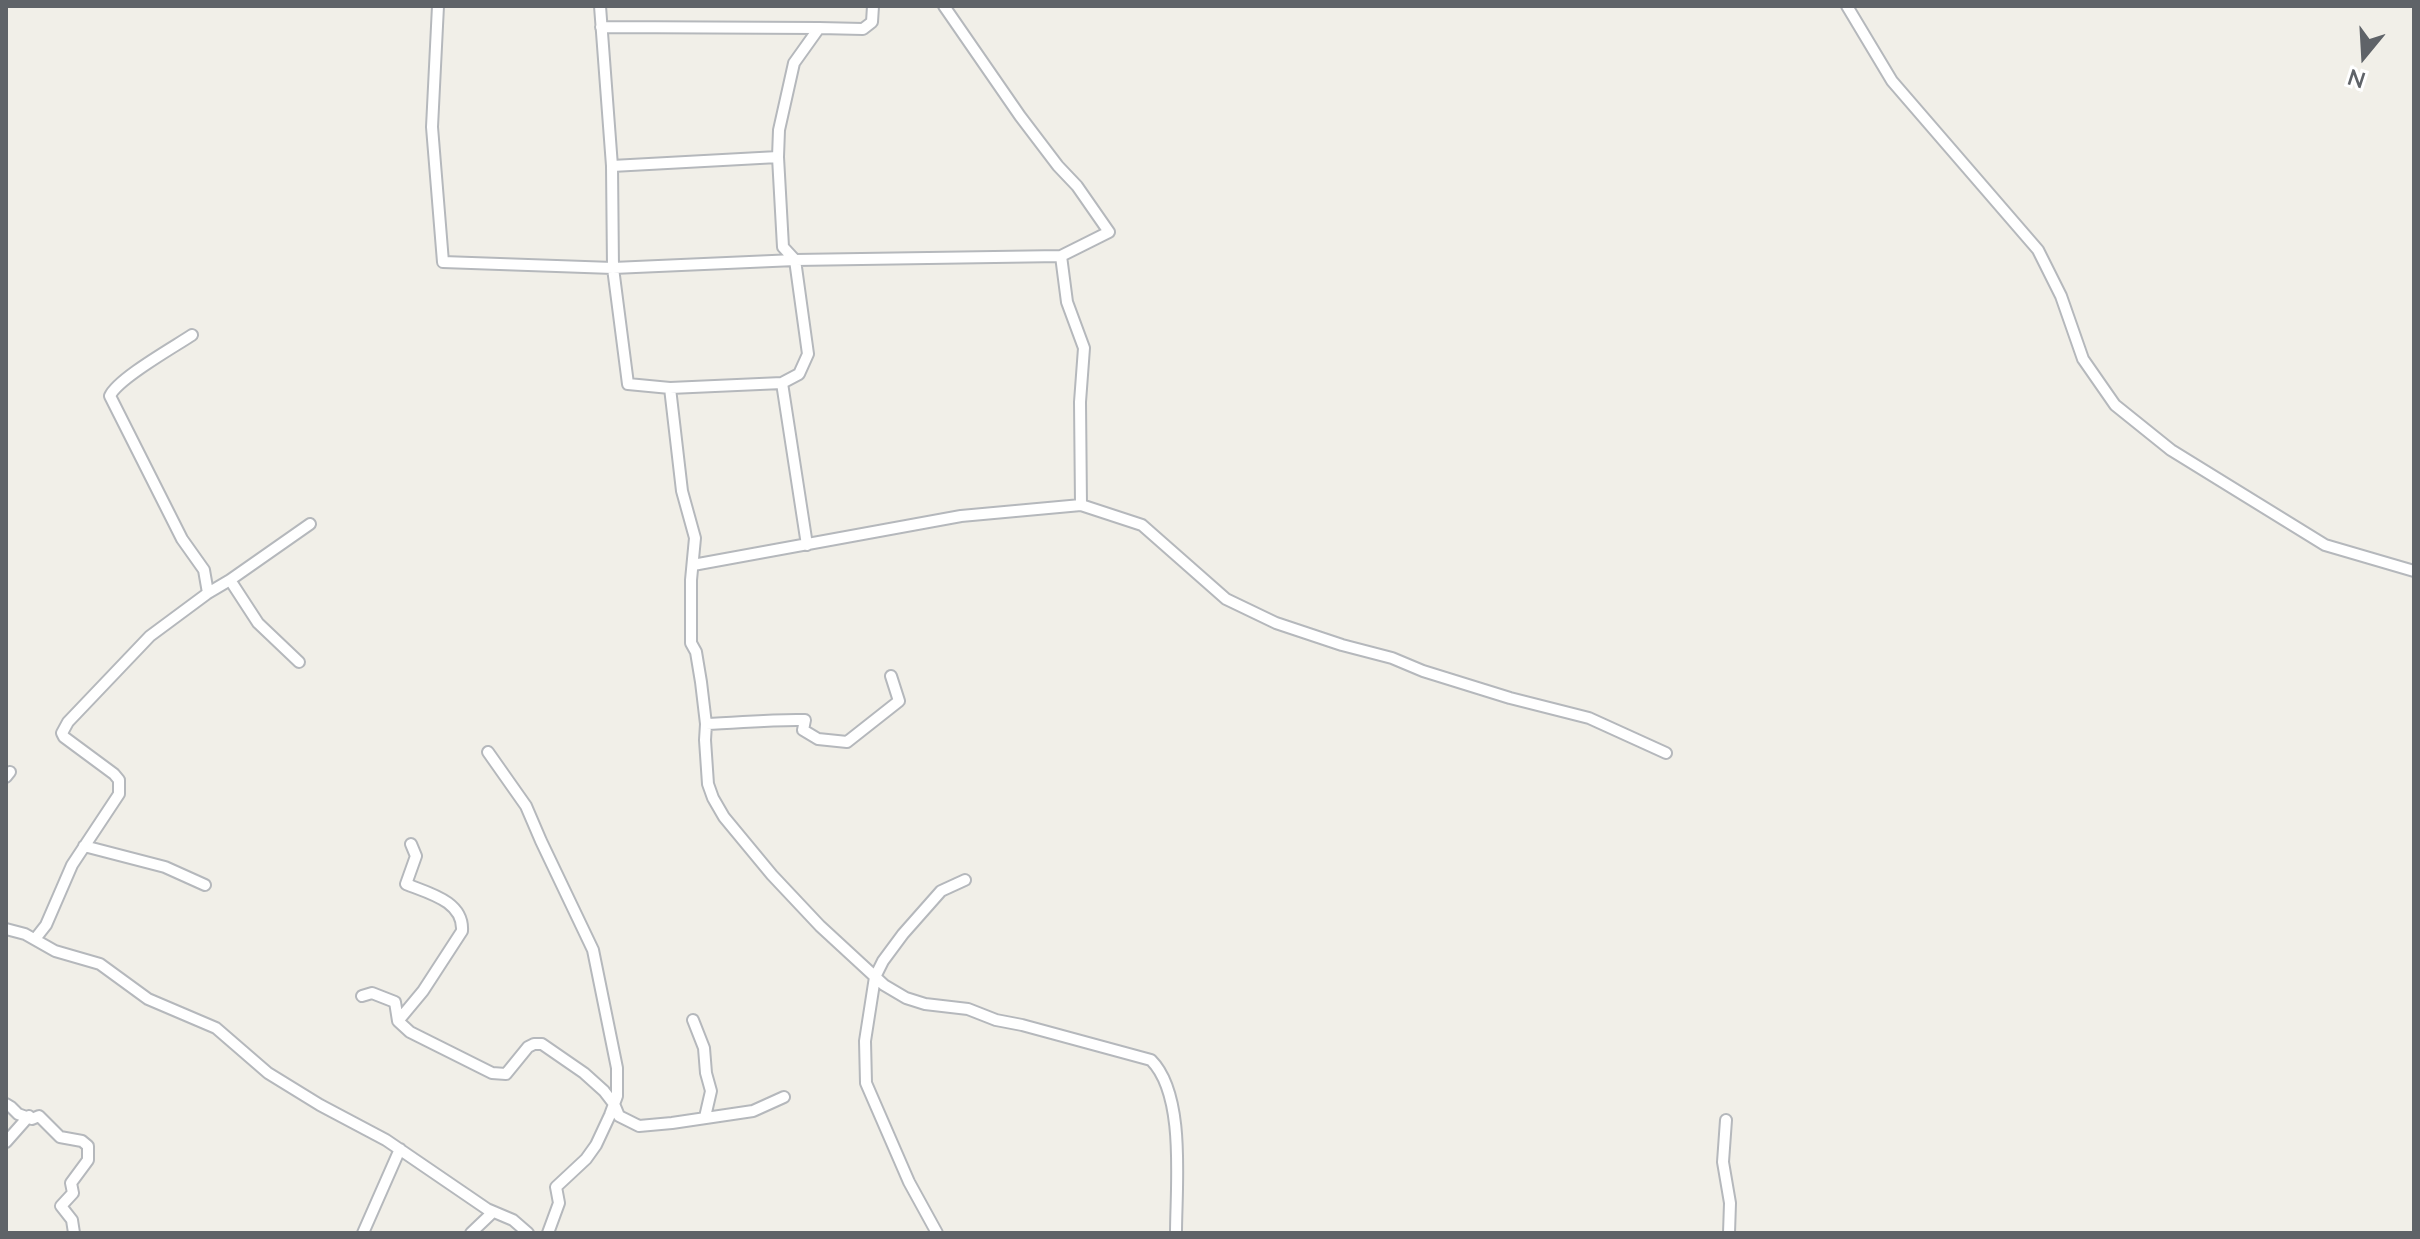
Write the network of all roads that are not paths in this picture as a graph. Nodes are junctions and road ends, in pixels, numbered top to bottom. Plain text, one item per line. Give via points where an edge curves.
1 (438, 6) edge
2 (600, 6) edge
3 (873, 6) edge
4 (944, 6) edge
5 (1847, 6) edge
6 (601, 27) junction
7 (819, 28) junction
8 (778, 157) junction
9 (612, 166) junction
10 (1061, 256) junction
11 (795, 260) junction
12 (613, 268) junction
13 (192, 335) dead end
14 (782, 383) junction
15 (670, 388) junction
16 (1081, 505) junction
17 (310, 524) dead end
18 (807, 545) junction
19 (693, 565) junction
20 (2414, 571) edge
21 (230, 580) junction
22 (208, 593) junction
23 (299, 662) dead end
24 (891, 676) dead end
25 (706, 724) junction
26 (488, 752) dead end
27 (1666, 753) dead end
28 (411, 844) dead end
29 (84, 846) junction
30 (965, 880) dead end
31 (205, 885) dead end
32 (6, 929) edge
33 (35, 939) junction
34 (875, 977) junction
35 (362, 996) dead end
36 (693, 1020) dead end
37 (398, 1021) junction
38 (784, 1097) dead end
39 (6, 1104) edge
40 (614, 1104) junction
41 (29, 1116) junction
42 (705, 1117) junction
43 (1726, 1120) dead end
44 (6, 1142) edge
45 (400, 1149) junction
46 (493, 1212) junction
47 (74, 1233) edge
48 (363, 1233) edge
49 (471, 1233) edge
50 (528, 1233) edge
51 (548, 1233) edge
52 (937, 1233) edge
53 (1176, 1233) edge
54 (1729, 1233) edge

1 - 12 street via 432,127 443,262
2 - 6 street
3 - 7 street via 872,22 863,29
4 - 10 street via 1109,232
5 - 20 street via 1892,81 2038,250 2083,359 2115,405 2171,450 2325,545
6 - 7 street
6 - 9 street
7 - 8 street via 794,63
8 - 9 street
8 - 11 street via 783,247
9 - 12 street
10 - 11 street
10 - 16 street via 1067,302 1084,348
11 - 12 street
11 - 14 street via 808,354 799,374
12 - 15 street via 628,384
13 - 22 street via 110,396 182,539 204,570
14 - 15 street
14 - 18 street
15 - 19 street via 682,491 695,538
16 - 18 street via 961,516
16 - 27 street via 1142,525 1226,599 1276,623 1589,718
17 - 21 street
18 - 19 street
19 - 25 street via 691,643
21 - 22 street
21 - 23 street via 258,623
22 - 29 street via 150,636 64,728 64,737 114,774 120,787
24 - 25 street via 899,701 847,742 818,739 803,730 805,720
25 - 34 street via 708,784 724,817 788,893
26 - 40 street via 526,806 593,950 617,1068
28 - 37 street via 416,856 406,884 448,902 459,915 462,931
29 - 31 street via 165,867
29 - 33 street
30 - 34 street via 941,891 893,946
32 - 33 street
33 - 45 street via 55,951 100,964 148,999 216,1028 268,1073
34 - 52 street via 865,1041 866,1083
34 - 53 street via 906,998 968,1009 1151,1060 1176,1123
35 - 37 street via 372,993 395,1002
36 - 42 street via 711,1091
37 - 40 street via 438,1047 501,1075 528,1047 542,1044 584,1073
38 - 42 street via 753,1111
39 - 41 street
40 - 42 street via 619,1116 639,1126
40 - 51 street via 596,1145 556,1187 559,1203
41 - 44 street
41 - 47 street via 39,1116 60,1137 88,1146 88,1160 61,1206
43 - 54 street via 1723,1162
45 - 46 street
45 - 48 street
46 - 49 street
46 - 50 street

